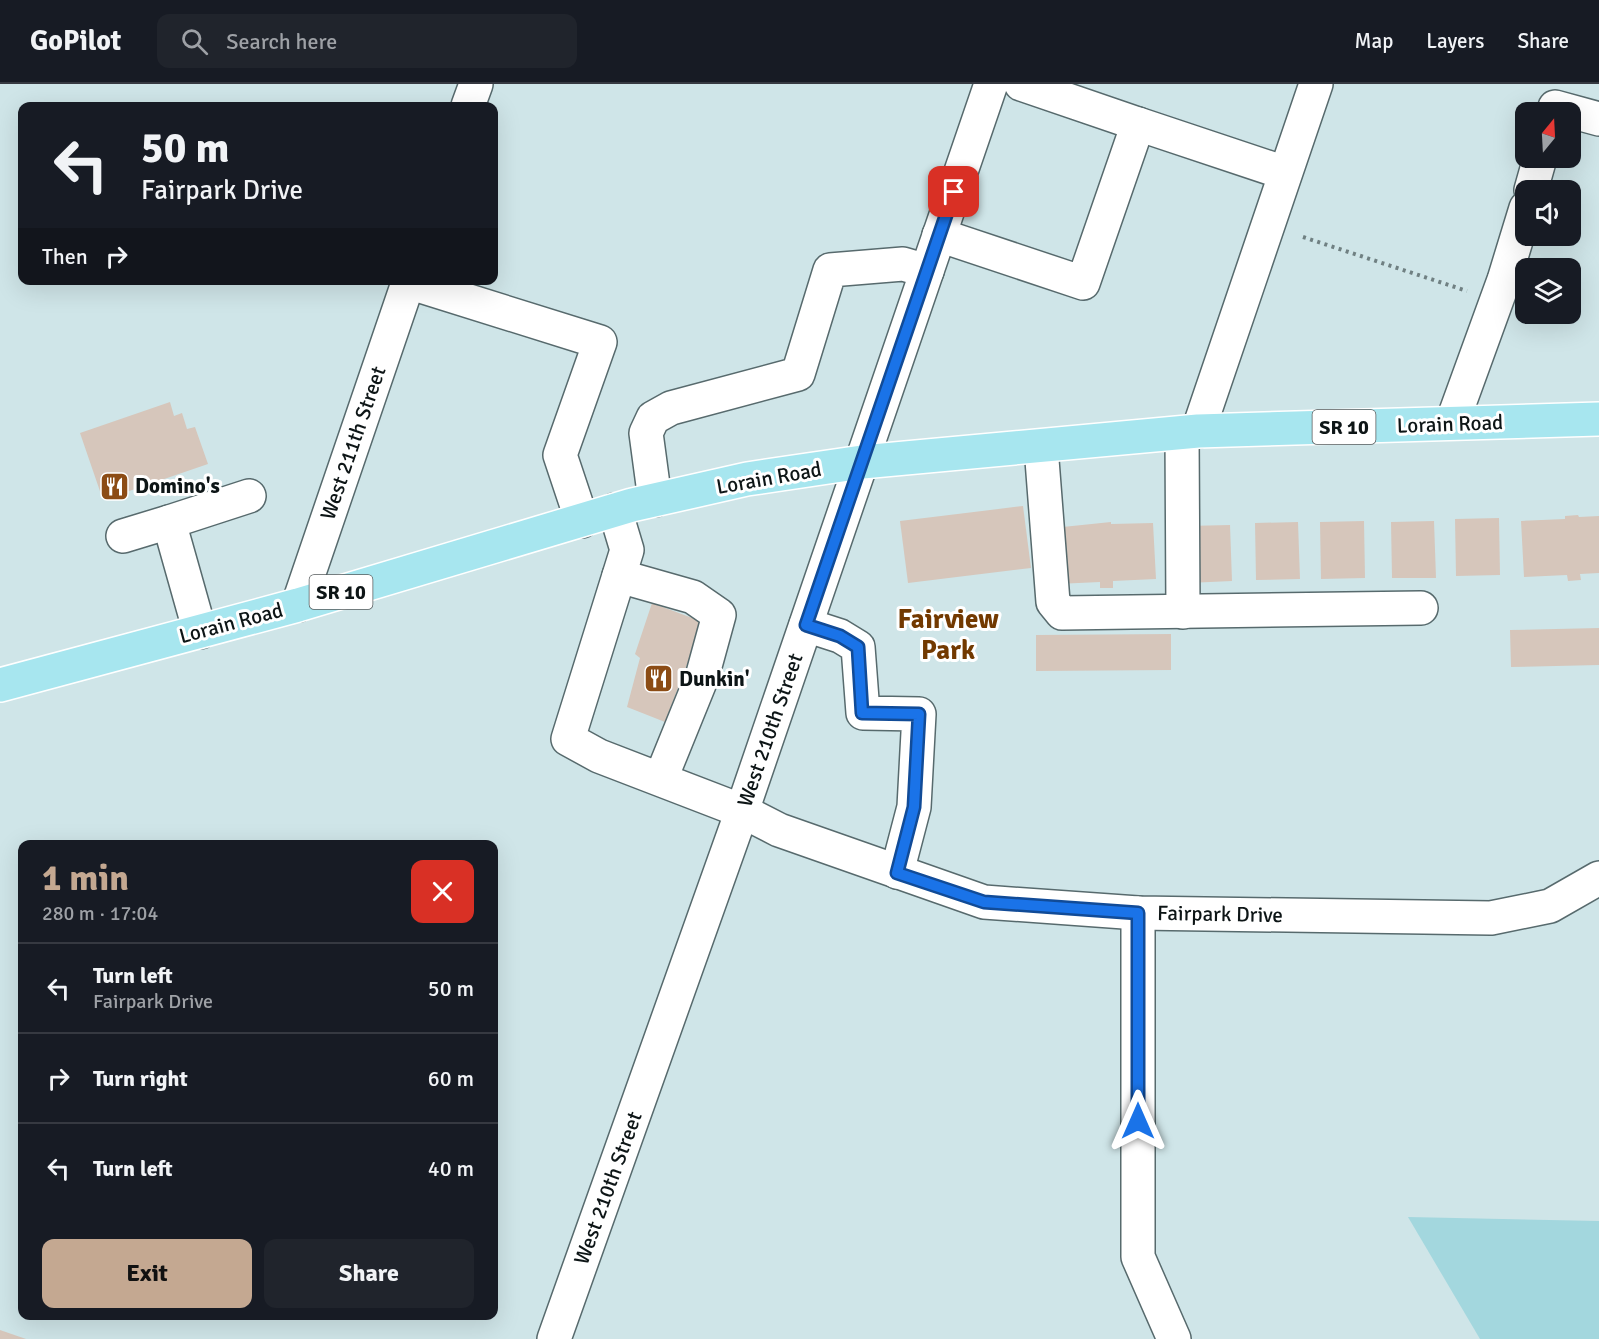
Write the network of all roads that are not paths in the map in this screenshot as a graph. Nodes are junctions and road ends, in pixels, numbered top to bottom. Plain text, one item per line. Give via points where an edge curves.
1 (476, 84) edge
2 (991, 84) edge
3 (1021, 84) edge
4 (1316, 84) edge
5 (1557, 101) edge
6 (469, 102) edge
7 (1599, 119) edge
8 (1138, 124) junction
9 (1285, 172) junction
10 (939, 234) junction
11 (1515, 244) edge
12 (927, 271) junction
13 (407, 285) edge
14 (421, 285) edge
15 (1599, 419) edge
16 (1452, 423) junction
17 (1190, 432) junction
18 (1041, 447) junction
19 (862, 462) junction
20 (249, 496) dead end
21 (655, 500) junction
22 (615, 510) junction
23 (582, 520) junction
24 (169, 522) junction
25 (123, 536) dead end
26 (619, 576) junction
27 (298, 605) junction
28 (1421, 608) dead end
29 (1183, 612) junction
30 (806, 625) junction
31 (200, 632) junction
32 (0, 686) edge
33 (661, 778) junction
34 (742, 811) junction
35 (897, 873) junction
36 (1599, 878) edge
37 (1138, 913) junction
38 (554, 1339) edge
39 (1174, 1339) edge

1 - 6 street
2 - 10 street, West 210th Street
3 - 8 street
4 - 9 street
5 - 7 street
8 - 9 street
8 - 10 street via 1083,283
9 - 17 street
10 - 12 street, West 210th Street
11 - 16 street
12 - 19 street, West 210th Street
12 - 21 street via 903,264 830,270 798,374 671,408 653,418 646,433
13 - 27 street, West 211th Street
14 - 23 street via 600,342 560,455
15 - 16 main road, Lorain Road / SR 10
16 - 17 main road, Lorain Road / SR 10
17 - 18 main road, Lorain Road / SR 10
17 - 29 street
18 - 19 main road, Lorain Road / SR 10
18 - 29 street via 1053,602 1062,613
19 - 21 main road, Lorain Road / SR 10 via 747,479
19 - 30 street, West 210th Street
20 - 24 street
21 - 22 main road, Lorain Road / SR 10
22 - 23 main road, Lorain Road / SR 10
22 - 26 street via 627,550
23 - 27 main road, Lorain Road / SR 10
24 - 25 street
24 - 31 street
26 - 33 street, Fairpark Drive via 568,739 599,756
26 - 33 street via 693,597 719,615 702,677
27 - 31 main road, Lorain Road / SR 10
28 - 29 street
30 - 34 street, West 210th Street
30 - 35 street via 840,636 858,647 862,713 919,714 914,807
31 - 32 main road, Lorain Road / SR 10
33 - 34 street, Fairpark Drive
34 - 35 street, Fairpark Drive via 778,830
34 - 38 street, West 210th Street
35 - 37 street, Fairpark Drive via 984,902
36 - 37 street, Fairpark Drive via 1550,906 1491,918
37 - 39 street via 1138,1257

